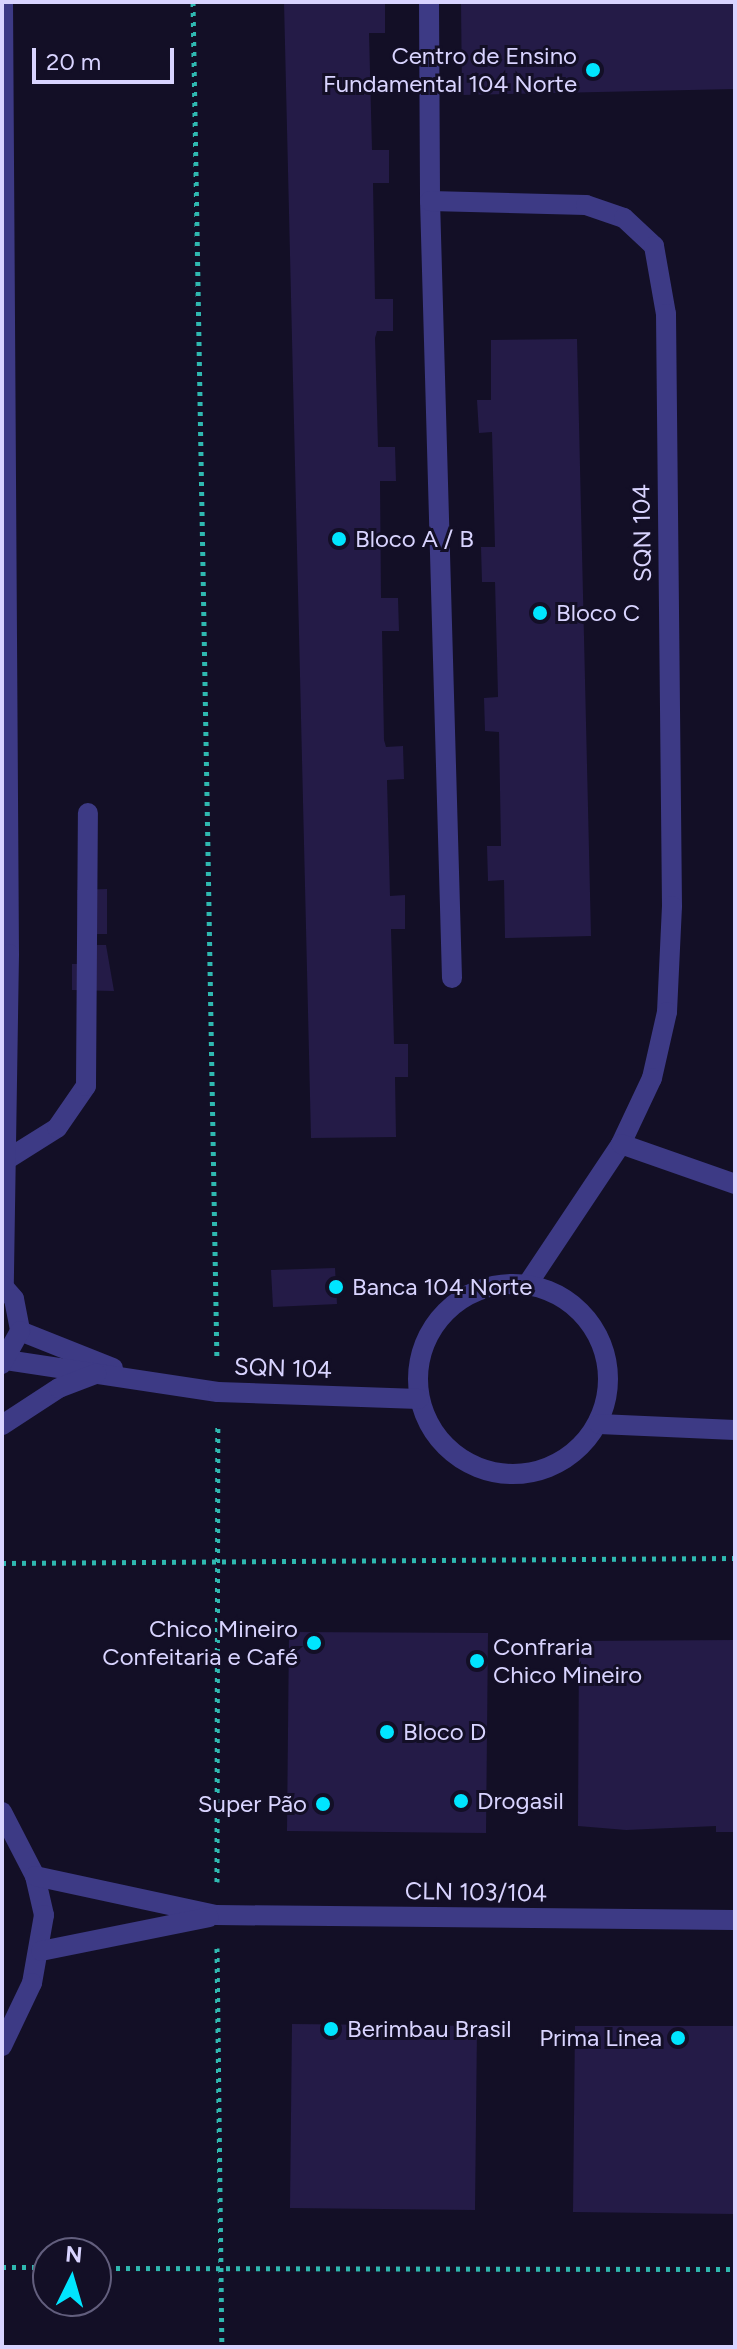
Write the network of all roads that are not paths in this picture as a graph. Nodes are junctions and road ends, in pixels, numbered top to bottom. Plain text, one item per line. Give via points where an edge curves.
1 (3, 2) edge
2 (429, 2) edge
3 (430, 201) junction
4 (88, 813) dead end
5 (9, 954) junction
6 (452, 978) dead end
7 (2, 983) edge
8 (621, 1144) junction
9 (6, 1160) junction
10 (735, 1184) edge
11 (527, 1285) junction
12 (3, 1286) edge
13 (20, 1331) junction
14 (4, 1362) edge
15 (96, 1374) junction
16 (146, 1381) junction
17 (419, 1399) junction
18 (599, 1424) junction
19 (2, 1425) edge
20 (735, 1430) edge
21 (4, 1824) edge
22 (35, 1876) junction
23 (216, 1915) junction
24 (735, 1920) edge
25 (41, 1951) junction
26 (7, 2021) edge
27 (2, 2046) edge

1 - 5 street
2 - 3 street
3 - 6 street
3 - 8 street, SQN 104 via 586,205 624,218 654,246 666,314 672,906 667,1012 652,1078
4 - 9 street via 86,1086 57,1128
5 - 7 street
5 - 9 street
8 - 10 street
8 - 11 street, SQN 104
9 - 12 street
11 - 17 street via 471,1293 447,1310 430,1332 420,1359
11 - 18 street via 556,1294 581,1312 599,1336 608,1380
12 - 13 street via 20,1315
13 - 14 street
13 - 16 street, SQN 104
14 - 15 street, SQN 104
15 - 16 street, SQN 104
15 - 19 street via 59,1388
16 - 17 street, SQN 104 via 218,1392
17 - 18 street via 442,1443 466,1462 495,1472 525,1474 555,1465 580,1448
18 - 20 street
21 - 22 street
22 - 23 street, CLN 103/104
22 - 25 street via 44,1915
23 - 24 street, CLN 103/104
23 - 25 street, CLN 103/104
25 - 26 street
26 - 27 street

